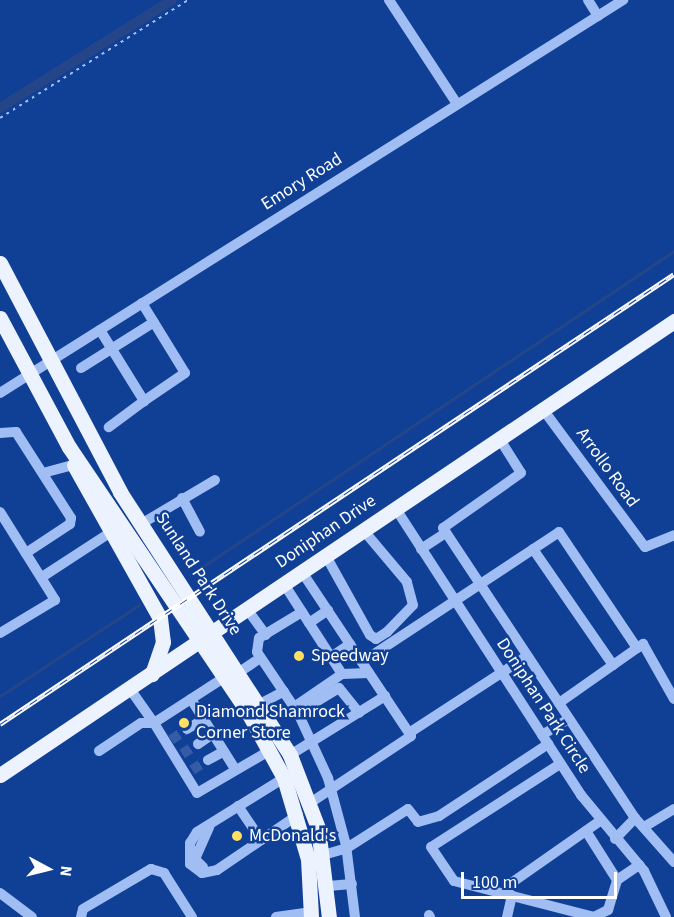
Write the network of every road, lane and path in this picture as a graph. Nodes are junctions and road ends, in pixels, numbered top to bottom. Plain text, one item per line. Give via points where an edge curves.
1 (188, 0) edge
2 (389, 0) edge
3 (588, 0) edge
4 (623, 0) edge
5 (598, 16) junction
6 (457, 104) junction
7 (0, 118) edge
8 (0, 263) edge
9 (142, 303) junction
10 (0, 318) edge
11 (674, 321) edge
12 (154, 322) junction
13 (100, 330) junction
14 (111, 348) junction
15 (52, 361) junction
16 (81, 368) dead end
17 (30, 374) junction
18 (0, 393) edge
19 (144, 401) junction
20 (542, 408) junction
21 (109, 427) dead end
22 (0, 433) edge
23 (499, 438) junction
24 (77, 464) junction
25 (44, 473) junction
26 (215, 480) dead end
27 (182, 498) junction
28 (396, 509) junction
29 (0, 512) edge
30 (141, 524) junction
31 (364, 531) junction
32 (200, 532) dead end
33 (446, 533) junction
34 (108, 534) junction
35 (674, 535) edge
36 (421, 549) junction
37 (533, 549) junction
38 (26, 553) junction
39 (326, 556) junction
40 (302, 572) junction
41 (42, 577) junction
42 (284, 584) junction
43 (479, 584) junction
44 (454, 600) junction
45 (413, 605) junction
46 (248, 609) junction
47 (328, 610) junction
48 (302, 612) junction
49 (426, 620) junction
50 (309, 623) junction
51 (0, 633) edge
52 (266, 635) junction
53 (207, 638) junction
54 (376, 641) junction
55 (352, 647) junction
56 (637, 648) junction
57 (527, 656) junction
58 (331, 657) junction
59 (260, 658) junction
60 (362, 662) junction
61 (613, 665) junction
62 (501, 672) junction
63 (369, 673) junction
64 (342, 674) junction
65 (152, 675) junction
66 (232, 675) junction
67 (130, 689) junction
68 (284, 691) junction
69 (385, 696) junction
70 (191, 699) junction
71 (674, 699) edge
72 (260, 704) junction
73 (559, 704) junction
74 (296, 710) junction
75 (359, 713) junction
76 (204, 719) junction
77 (569, 719) junction
78 (153, 723) junction
79 (187, 729) tunnel mouth
80 (409, 733) junction
81 (213, 735) junction
82 (545, 739) junction
83 (313, 742) junction
84 (198, 744) tunnel mouth
85 (99, 751) dead end
86 (224, 751) junction
87 (269, 751) junction
88 (290, 755) junction
89 (208, 760) tunnel mouth
90 (560, 764) junction
91 (235, 769) junction
92 (0, 775) edge
93 (284, 778) junction
94 (332, 790) junction
95 (310, 802) junction
96 (238, 806) junction
97 (674, 809) edge
98 (298, 815) junction
99 (635, 818) junction
100 (600, 821) junction
101 (644, 827) junction
102 (586, 831) junction
103 (615, 839) junction
104 (261, 840) junction
105 (347, 848) junction
106 (323, 855) junction
107 (674, 862) edge
108 (639, 865) junction
109 (617, 880) junction
110 (352, 884) junction
111 (328, 886) junction
112 (0, 893) edge
113 (509, 895) junction
114 (567, 913) edge
115 (311, 915) edge
116 (32, 917) edge
117 (81, 917) edge
118 (192, 917) edge
119 (276, 917) edge
120 (329, 917) edge
121 (355, 917) edge
122 (507, 917) edge
123 (666, 917) edge

1 - 7 path
2 - 6 street
3 - 5 street
4 - 5 street, Emory Road
5 - 6 street, Emory Road
6 - 9 street, Emory Road
8 - 15 main road, Sunland Park Drive
9 - 12 street
9 - 13 street, Emory Road
10 - 17 main road
11 - 20 main road, Doniphan Drive
12 - 14 street
12 - 19 street via 185,374
13 - 14 street
13 - 15 street, Emory Road
14 - 16 street
14 - 19 street
15 - 17 street, Emory Road
15 - 30 main road, Sunland Park Drive
17 - 18 street, Emory Road
17 - 24 main road
19 - 21 street
20 - 23 main road, Doniphan Drive
20 - 35 street, Arrollo Road via 645,547
22 - 25 street via 16,432
23 - 28 main road, Doniphan Drive
23 - 33 street via 521,473 443,528
24 - 25 street
24 - 34 main road
24 - 53 main road, Sunland Park Drive
25 - 38 street via 71,521
26 - 27 street
27 - 30 street
27 - 32 street
28 - 31 main road, Doniphan Drive
28 - 36 street, Doniphan Park Circle
29 - 38 street
30 - 53 main road, Sunland Park Drive
31 - 39 main road, Doniphan Drive
31 - 45 street via 407,582
33 - 36 street
33 - 43 street
34 - 41 street
34 - 65 main road via 163,626
36 - 44 street, Doniphan Park Circle
37 - 43 street
37 - 56 street via 559,532
37 - 61 street
38 - 41 street
39 - 40 main road, Doniphan Drive
39 - 54 street
40 - 42 main road, Doniphan Drive
40 - 47 street
41 - 51 street via 54,595 52,605
42 - 46 main road, Doniphan Drive
42 - 48 street
43 - 44 street
43 - 57 street
44 - 49 street
44 - 62 street, Doniphan Park Circle
45 - 49 street
45 - 54 street via 409,615
46 - 52 street
46 - 53 main road, Doniphan Drive
47 - 50 street
47 - 55 street
48 - 50 street
48 - 52 street
49 - 54 street
50 - 58 street
52 - 59 street via 258,642
53 - 65 main road, Doniphan Drive
53 - 66 main road, Sunland Park Drive
54 - 55 street
54 - 60 street
55 - 58 street
55 - 60 street
56 - 61 street
56 - 71 street via 643,644
57 - 62 street
57 - 73 street
58 - 64 street
59 - 66 street
59 - 68 street
60 - 63 street
61 - 73 street
62 - 80 street
62 - 82 street, Doniphan Park Circle
63 - 64 street
63 - 69 street
64 - 74 street
65 - 67 main road, Doniphan Drive
66 - 70 street
66 - 72 main road, Sunland Park Drive
66 - 87 main road, Sunland Park Drive
67 - 78 street
67 - 92 main road, Doniphan Drive
68 - 72 street
68 - 74 street
69 - 75 street
69 - 80 street
70 - 76 street
70 - 78 street
72 - 88 main road, Sunland Park Drive
73 - 77 street
74 - 75 street via 339,688
74 - 83 street
75 - 83 street
76 - 79 street
76 - 81 street
77 - 82 street
77 - 99 street
78 - 85 street via 141,723
78 - 91 street via 169,741 197,793
80 - 94 street
81 - 84 street
81 - 86 street
82 - 90 street, Doniphan Park Circle
82 - 105 street via 439,816 418,822 408,809
83 - 88 street
83 - 94 street
86 - 89 street
86 - 91 street
87 - 91 street
87 - 93 main road, Sunland Park Drive
88 - 95 main road, Sunland Park Drive
90 - 100 street, Doniphan Park Circle
90 - 113 street via 431,847 454,881
93 - 96 street
93 - 98 main road, Sunland Park Drive
94 - 95 street
94 - 105 street
95 - 106 main road, Sunland Park Drive
96 - 104 street
96 - 104 street via 190,843 192,868 212,872
97 - 101 street
98 - 104 street
98 - 115 main road, Sunland Park Drive
99 - 101 street
99 - 103 street
100 - 102 street
100 - 103 street, Doniphan Park Circle
101 - 107 street
102 - 109 street
102 - 113 street via 510,884
103 - 108 street, Doniphan Park Circle
105 - 106 street
105 - 110 street
106 - 111 main road, Sunland Park Drive
108 - 109 street
108 - 123 street, Doniphan Park Circle
109 - 114 street via 608,910 599,916
110 - 111 street
110 - 121 street
111 - 120 main road, Sunland Park Drive
112 - 116 street
113 - 114 street
113 - 122 street
115 - 119 street
117 - 118 street via 83,909 151,869 164,873

